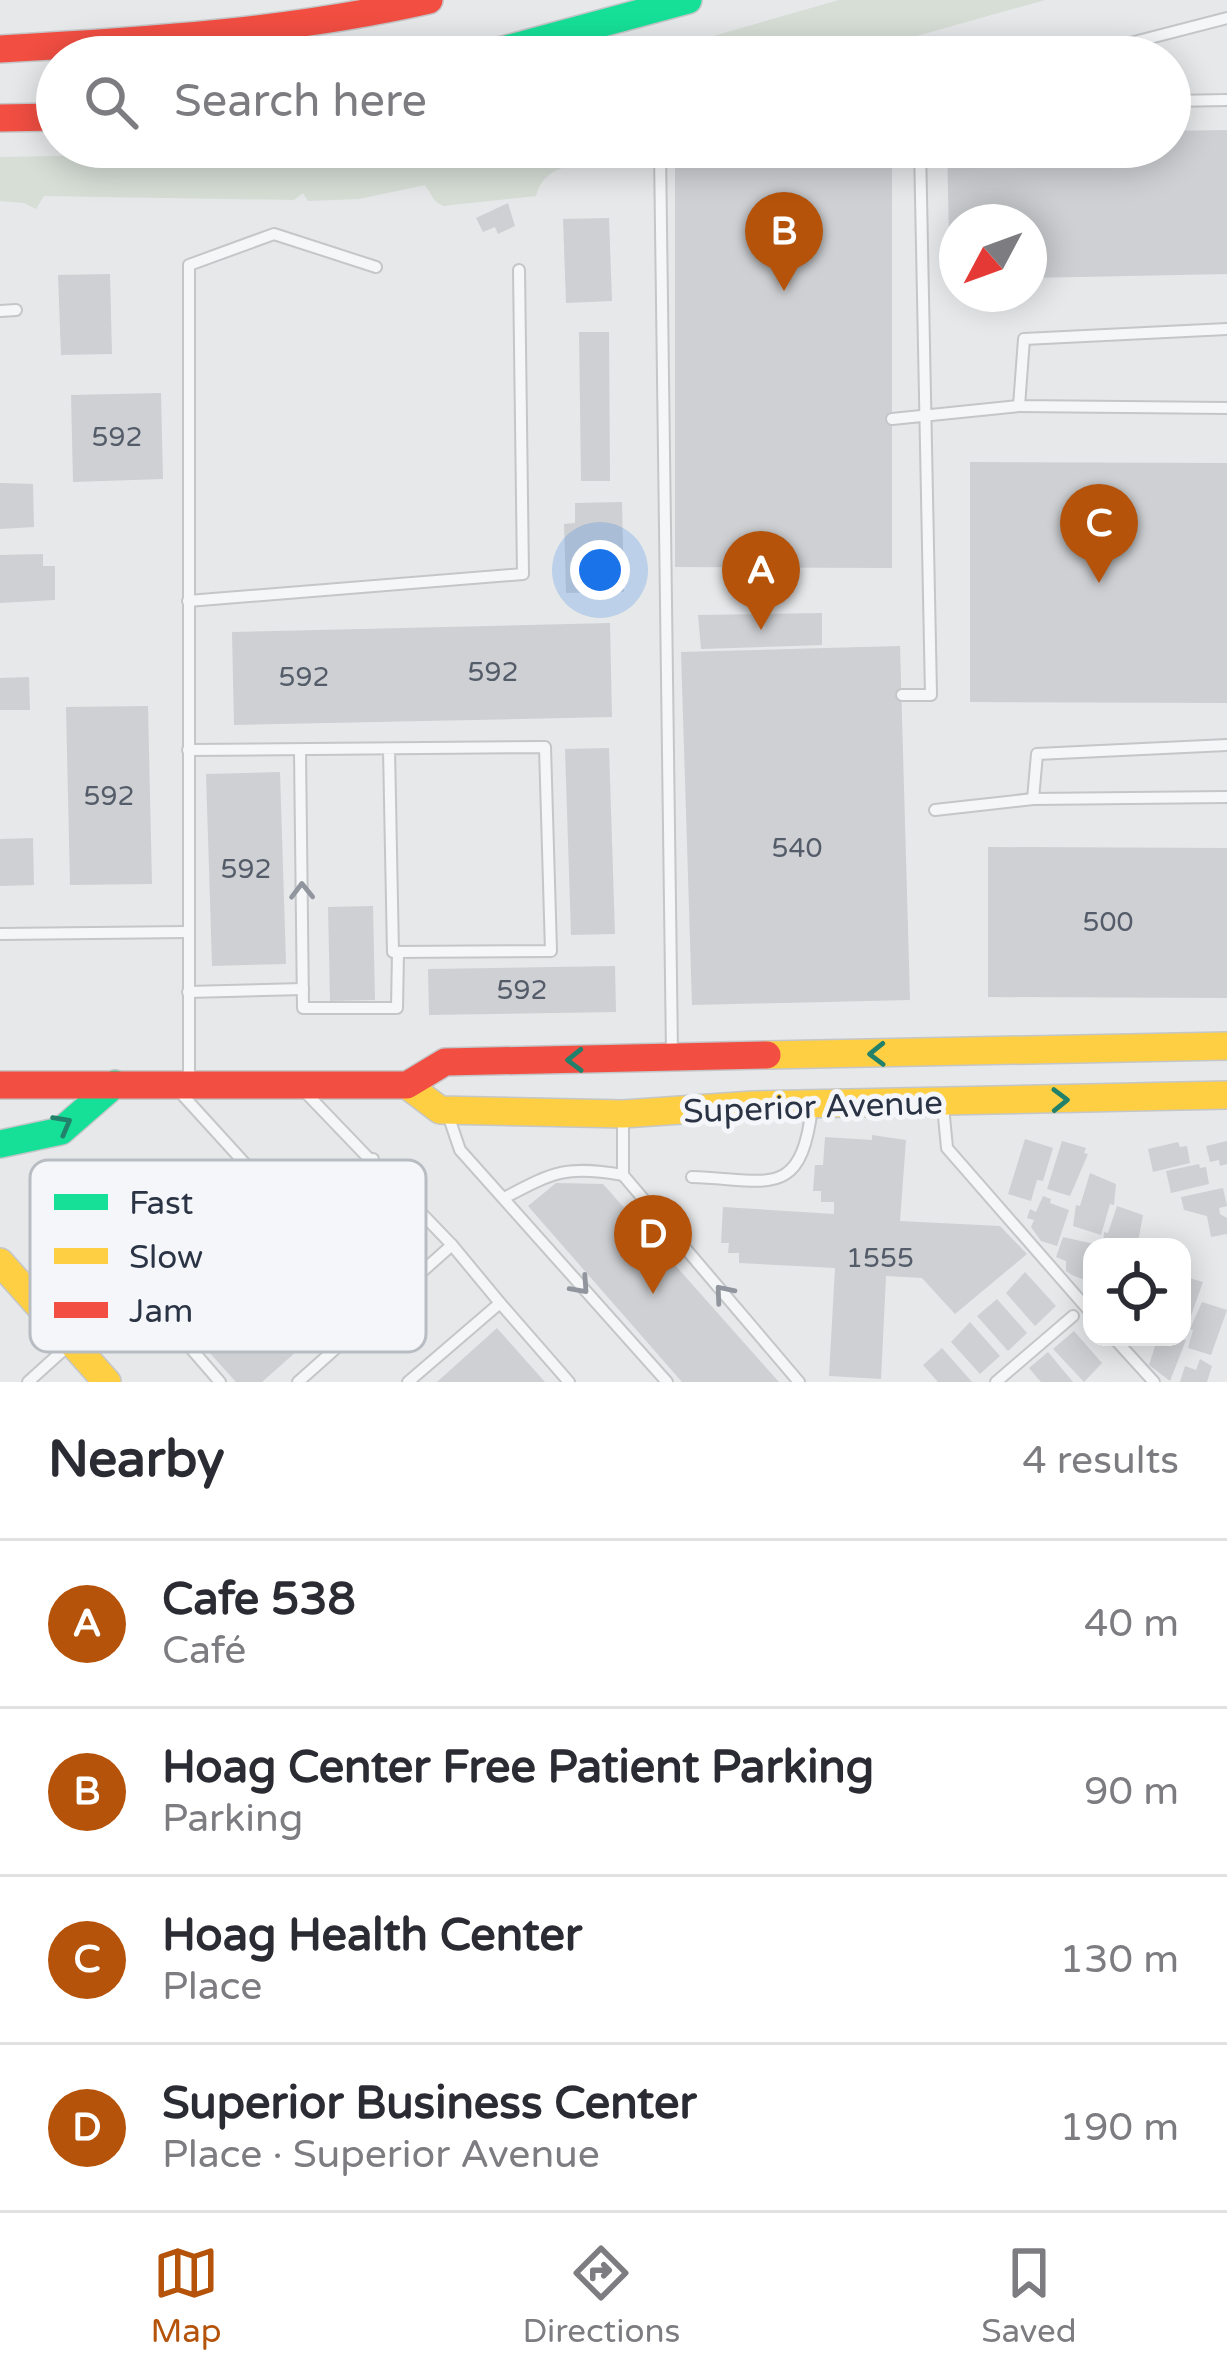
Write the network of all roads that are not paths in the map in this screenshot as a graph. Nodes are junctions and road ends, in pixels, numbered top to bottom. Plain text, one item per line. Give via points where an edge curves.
1 (429, 0) edge
2 (688, 0) edge
3 (1227, 18) edge
4 (202, 36) edge
5 (555, 36) edge
6 (1157, 36) edge
7 (36, 48) edge
8 (0, 50) edge
9 (1227, 100) edge
10 (1191, 101) edge
11 (36, 117) edge
12 (0, 118) edge
13 (660, 168) edge
14 (920, 168) edge
15 (376, 267) dead end
16 (519, 270) dead end
17 (16, 310) dead end
18 (0, 311) edge
19 (1227, 329) edge
20 (1019, 406) junction
21 (1227, 408) edge
22 (926, 418) junction
23 (892, 419) dead end
24 (188, 601) junction
25 (902, 695) dead end
26 (1227, 745) edge
27 (300, 749) junction
28 (389, 749) junction
29 (188, 750) junction
30 (1227, 797) edge
31 (1033, 799) junction
32 (935, 810) dead end
33 (188, 932) junction
34 (0, 934) edge
35 (398, 952) junction
36 (303, 988) junction
37 (188, 992) junction
38 (1227, 1046) edge
39 (672, 1058) junction
40 (181, 1083) junction
41 (296, 1083) junction
42 (115, 1084) junction
43 (0, 1085) edge
44 (406, 1085) junction
45 (1227, 1095) edge
46 (943, 1102) junction
47 (812, 1104) junction
48 (446, 1110) junction
49 (623, 1114) junction
50 (0, 1144) edge
51 (373, 1159) edge
52 (247, 1160) edge
53 (622, 1175) junction
54 (692, 1177) dead end
55 (504, 1198) junction
56 (426, 1217) edge
57 (452, 1245) junction
58 (0, 1262) edge
59 (426, 1268) edge
60 (30, 1296) edge
61 (500, 1303) junction
62 (1083, 1304) edge
63 (1072, 1316) dead end
64 (1121, 1346) edge
65 (62, 1352) edge
66 (80, 1352) edge
67 (194, 1352) edge
68 (332, 1352) edge
69 (28, 1382) edge
70 (106, 1382) edge
71 (220, 1382) edge
72 (298, 1382) edge
73 (408, 1382) edge
74 (568, 1382) edge
75 (667, 1382) edge
76 (799, 1382) edge
77 (996, 1382) edge
78 (1154, 1382) edge

1 - 4 main road
2 - 5 main road
3 - 6 lane
7 - 8 main road
9 - 10 lane
11 - 12 main road
13 - 39 lane
14 - 22 lane
15 - 24 lane via 274,234 189,265
16 - 24 lane via 523,574
17 - 18 lane
19 - 20 lane via 1024,339
20 - 21 lane
20 - 22 lane
22 - 23 lane
22 - 25 lane via 932,695
24 - 29 lane
26 - 31 lane via 1037,754
27 - 28 lane
27 - 29 lane
36 -> 27 lane
28 - 35 lane
28 - 35 lane via 545,747 551,951
29 - 33 lane
30 - 31 lane
31 - 32 lane
33 - 34 lane
33 - 37 lane
35 - 36 lane via 398,1008 303,1008
36 - 37 lane
37 - 40 lane
38 -> 39 main road, Superior Avenue
39 -> 44 main road, Superior Avenue via 445,1062
40 - 41 main road, Superior Avenue
40 - 42 main road, Superior Avenue
40 - 52 lane
41 - 44 main road, Superior Avenue
41 - 51 lane
42 - 43 main road, Superior Avenue
50 -> 42 main road via 61,1131
44 - 48 main road
46 -> 45 main road, Superior Avenue
46 - 47 main road, Superior Avenue
46 - 62 lane via 947,1148
47 - 49 main road, Superior Avenue
47 - 54 lane via 808,1142 774,1183
48 - 49 main road, Superior Avenue
48 - 55 lane via 460,1150
49 - 53 lane
53 - 55 lane via 556,1171
76 -> 53 lane
55 -> 75 lane
56 - 57 lane
57 - 59 lane
57 - 61 lane
58 - 60 main road
61 - 73 lane
61 - 74 lane
63 - 77 lane
64 - 78 lane
65 - 69 lane
66 - 70 main road
67 - 71 lane
68 - 72 lane

